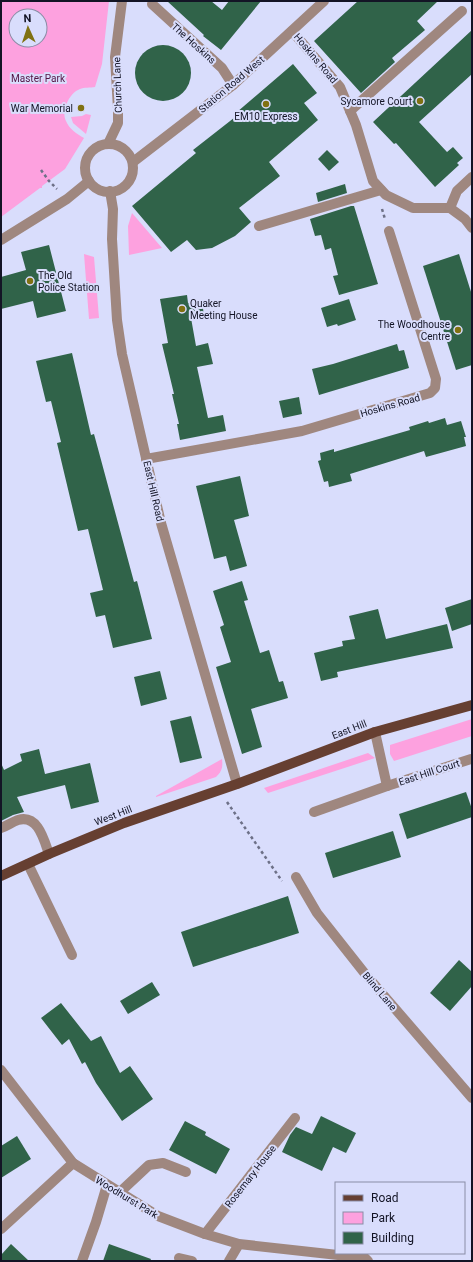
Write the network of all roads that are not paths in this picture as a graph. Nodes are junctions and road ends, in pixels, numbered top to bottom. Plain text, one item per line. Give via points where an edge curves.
1 (122, 1) edge
2 (324, 1) edge
3 (152, 4) dead end
4 (462, 10) dead end
5 (292, 30) junction
6 (233, 84) junction
7 (350, 111) junction
8 (108, 144) junction
9 (132, 162) junction
10 (472, 177) edge
11 (89, 181) junction
12 (110, 192) junction
13 (384, 193) junction
14 (450, 208) junction
15 (259, 226) dead end
16 (472, 228) edge
17 (389, 231) road end
18 (1, 240) edge
19 (146, 459) junction
20 (472, 704) edge
21 (375, 732) junction
22 (471, 759) edge
23 (237, 784) junction
24 (387, 786) junction
25 (314, 812) dead end
26 (1, 828) edge
27 (49, 854) junction
28 (28, 864) junction
29 (1, 876) edge
30 (296, 877) dead end
31 (72, 955) dead end
32 (1, 1070) edge
33 (472, 1098) edge
34 (295, 1118) dead end
35 (73, 1164) junction
36 (186, 1172) dead end
37 (107, 1186) junction
38 (119, 1193) junction
39 (1, 1229) edge
40 (205, 1234) junction
41 (239, 1244) junction
42 (179, 1258) dead end
43 (82, 1261) edge
44 (192, 1261) edge
45 (229, 1261) edge
46 (368, 1261) edge

1 - 8 street, Church Lane via 115,57 118,123
2 - 5 street, Station Road West
3 - 6 street, The Hoskins via 222,68
4 - 7 street
5 - 6 street, Station Road West
5 - 7 street, Hoskins Road via 340,87
6 - 9 street, Station Road West
7 - 13 street, Hoskins Road via 372,181
8 - 9 street via 121,146
8 - 11 street via 100,146 88,157 86,173
9 - 12 street via 133,169 129,182 124,187
10 - 14 street via 457,191
11 - 12 street via 95,187
11 - 18 street via 67,199
12 - 19 street, East Hill Road via 114,209 112,239 117,320 122,354
13 - 14 street, Hoskins Road via 413,208
13 - 15 street
14 - 16 street
17 - 19 street, Hoskins Road via 436,378 435,388 430,393 302,431
19 - 23 street, East Hill Road via 161,523
20 - 21 main road, East Hill
21 - 23 main road, East Hill
21 - 24 street, East Hill Court
22 - 24 street, East Hill Court
23 - 27 main road, West Hill via 124,823
24 - 25 street, East Hill Court
26 - 27 street via 19,820 29,820 37,825
27 - 28 main road, West Hill
28 - 29 main road, West Hill
28 - 31 street
30 - 33 street, Blind Lane via 317,913 366,975
32 - 35 street, Woodhurst Park
34 - 40 street, Rosemary House
35 - 37 street, Woodhurst Park
35 - 39 street
36 - 38 street via 163,1163 149,1165
37 - 38 street, Woodhurst Park
37 - 43 street
38 - 40 street, Woodhurst Park via 158,1216
40 - 41 street, Woodhurst Park
41 - 45 street
41 - 46 street, Woodhurst Park via 365,1258
42 - 44 street

